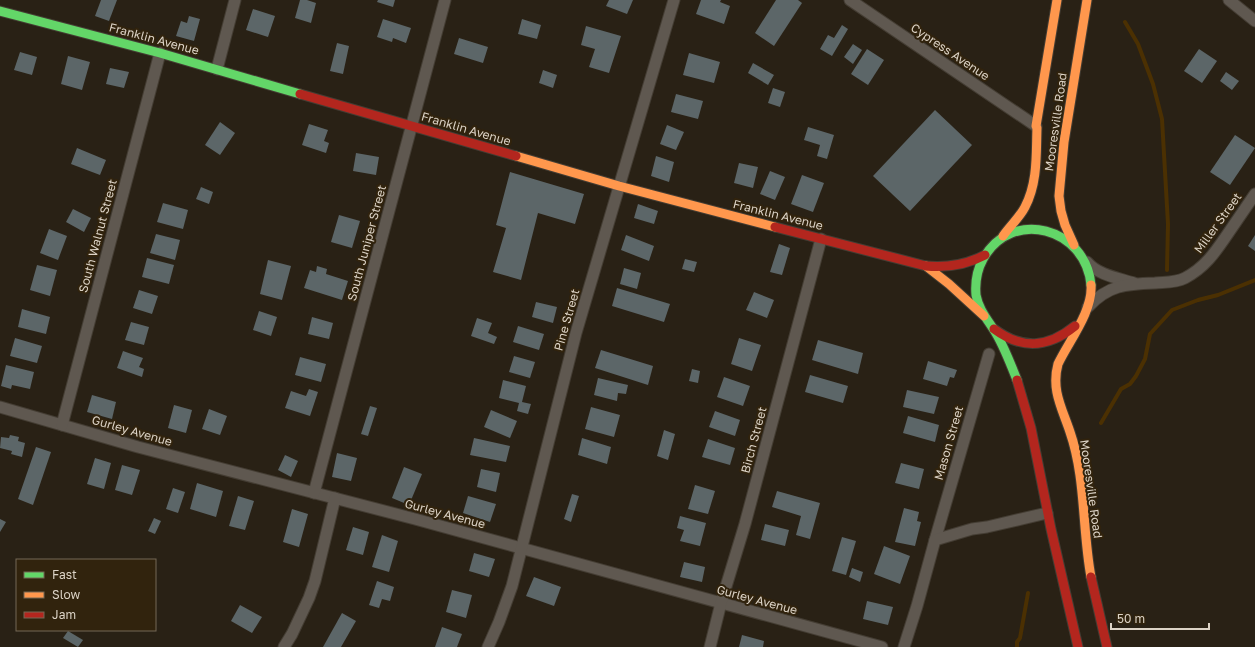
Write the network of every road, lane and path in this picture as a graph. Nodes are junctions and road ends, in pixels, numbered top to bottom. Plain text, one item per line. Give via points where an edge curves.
1 (235, 0) edge
2 (445, 0) edge
3 (674, 0) edge
4 (850, 0) edge
5 (1058, 0) edge
6 (1087, 0) edge
7 (1229, 0) edge
8 (0, 10) edge
9 (1255, 21) edge
10 (160, 53) junction
11 (217, 69) junction
12 (412, 126) junction
13 (1036, 126) junction
14 (619, 186) junction
15 (1255, 194) edge
16 (1003, 238) junction
17 (821, 239) junction
18 (1074, 245) junction
19 (985, 255) junction
20 (1084, 258) junction
21 (926, 266) junction
22 (1134, 283) junction
23 (1084, 313) junction
24 (987, 320) junction
25 (989, 354) dead end
26 (0, 407) edge
27 (62, 425) junction
28 (314, 493) junction
29 (334, 498) junction
30 (1047, 513) junction
31 (935, 540) junction
32 (522, 548) junction
33 (721, 603) junction
34 (284, 647) edge
35 (488, 647) edge
36 (710, 647) edge
37 (882, 647) edge
38 (904, 647) edge
39 (1078, 647) edge
40 (1107, 647) edge

1 - 11 street
2 - 12 street, South Juniper Street
3 - 14 street, Pine Street
4 - 13 street, Cypress Avenue
5 - 13 main road, Mooresville Road
6 - 18 main road, Mooresville Road via 1064,142 1059,190 1061,211
7 - 9 street
8 - 10 main road, Franklin Avenue
10 - 11 main road, Franklin Avenue
10 - 27 street, South Walnut Street
11 - 12 main road, Franklin Avenue
12 - 14 main road, Franklin Avenue
12 - 28 street, South Juniper Street
13 - 16 main road, Mooresville Road via 1032,192 1022,212
14 - 17 main road, Franklin Avenue
14 - 32 street, Pine Street via 576,333
15 - 22 street, Miller Street via 1212,257 1199,269 1177,281
16 - 18 main road, Mooresville Road via 1018,231 1040,229 1060,235
16 - 19 main road, Mooresville Road
17 - 21 main road, Franklin Avenue
17 - 33 street, Birch Street via 745,524
18 - 20 main road, Mooresville Road
19 - 21 main road, Franklin Avenue via 970,263 952,267
19 - 24 main road, Mooresville Road via 978,269 976,286 978,302
20 - 22 street, Miller Street via 1099,272
20 - 23 main road, Mooresville Road via 1091,283
21 - 24 main road, Franklin Avenue
22 - 23 street, Miller Street via 1107,291
23 - 24 main road via 1076,325 1062,336 1037,344 1023,343 1002,336
23 - 40 main road, Mooresville Road via 1055,370 1055,383 1075,449 1088,558
24 - 30 main road, Mooresville Road via 1003,346 1024,401
25 - 31 street, Mason Street
26 - 27 street, Gurley Avenue
27 - 28 street, Gurley Avenue
28 - 29 street, Gurley Avenue
29 - 32 street, Gurley Avenue
29 - 34 street via 315,581 304,610
30 - 31 street via 987,528 972,529
30 - 39 main road, Mooresville Road
31 - 38 street, Mason Street
32 - 33 street, Gurley Avenue
32 - 35 street, Pine Street via 512,586
33 - 36 street, Birch Street
33 - 37 street, Gurley Avenue

